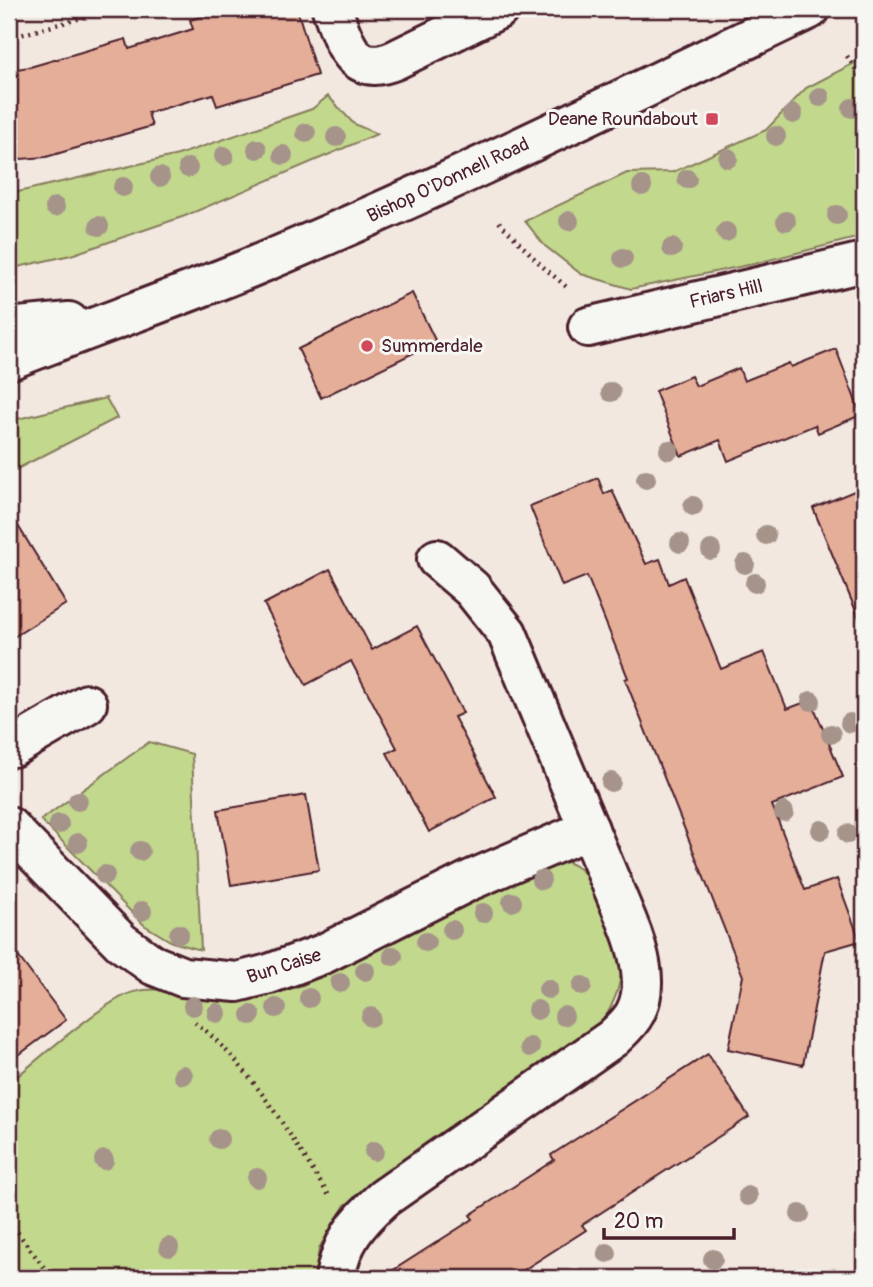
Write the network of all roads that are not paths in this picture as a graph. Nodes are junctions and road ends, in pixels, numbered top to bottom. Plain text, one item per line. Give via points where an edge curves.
1 (499, 9) edge
2 (810, 9) edge
3 (338, 26) edge
4 (864, 262) edge
5 (117, 317) junction
6 (602, 324) road end
7 (9, 328) edge
8 (9, 360) edge
9 (437, 559) dead end
10 (87, 704) dead end
11 (9, 747) edge
12 (9, 827) edge
13 (589, 829) junction
14 (335, 1278) edge

1 - 3 street via 384,65 366,66 354,57
2 - 5 street, Bishop O'Donnell Road via 391,207 184,294
4 - 6 street, Friars Hill
5 - 7 street, Bishop O'Donnell Road
5 - 8 street, Bishop O'Donnell Road
9 - 13 street via 472,589 507,633
10 - 11 street
12 - 13 street, Bun Caise via 121,942 153,965 183,976 237,982 323,954 471,880
13 - 14 street via 641,965 635,1013 613,1038 384,1198 351,1234 338,1258

